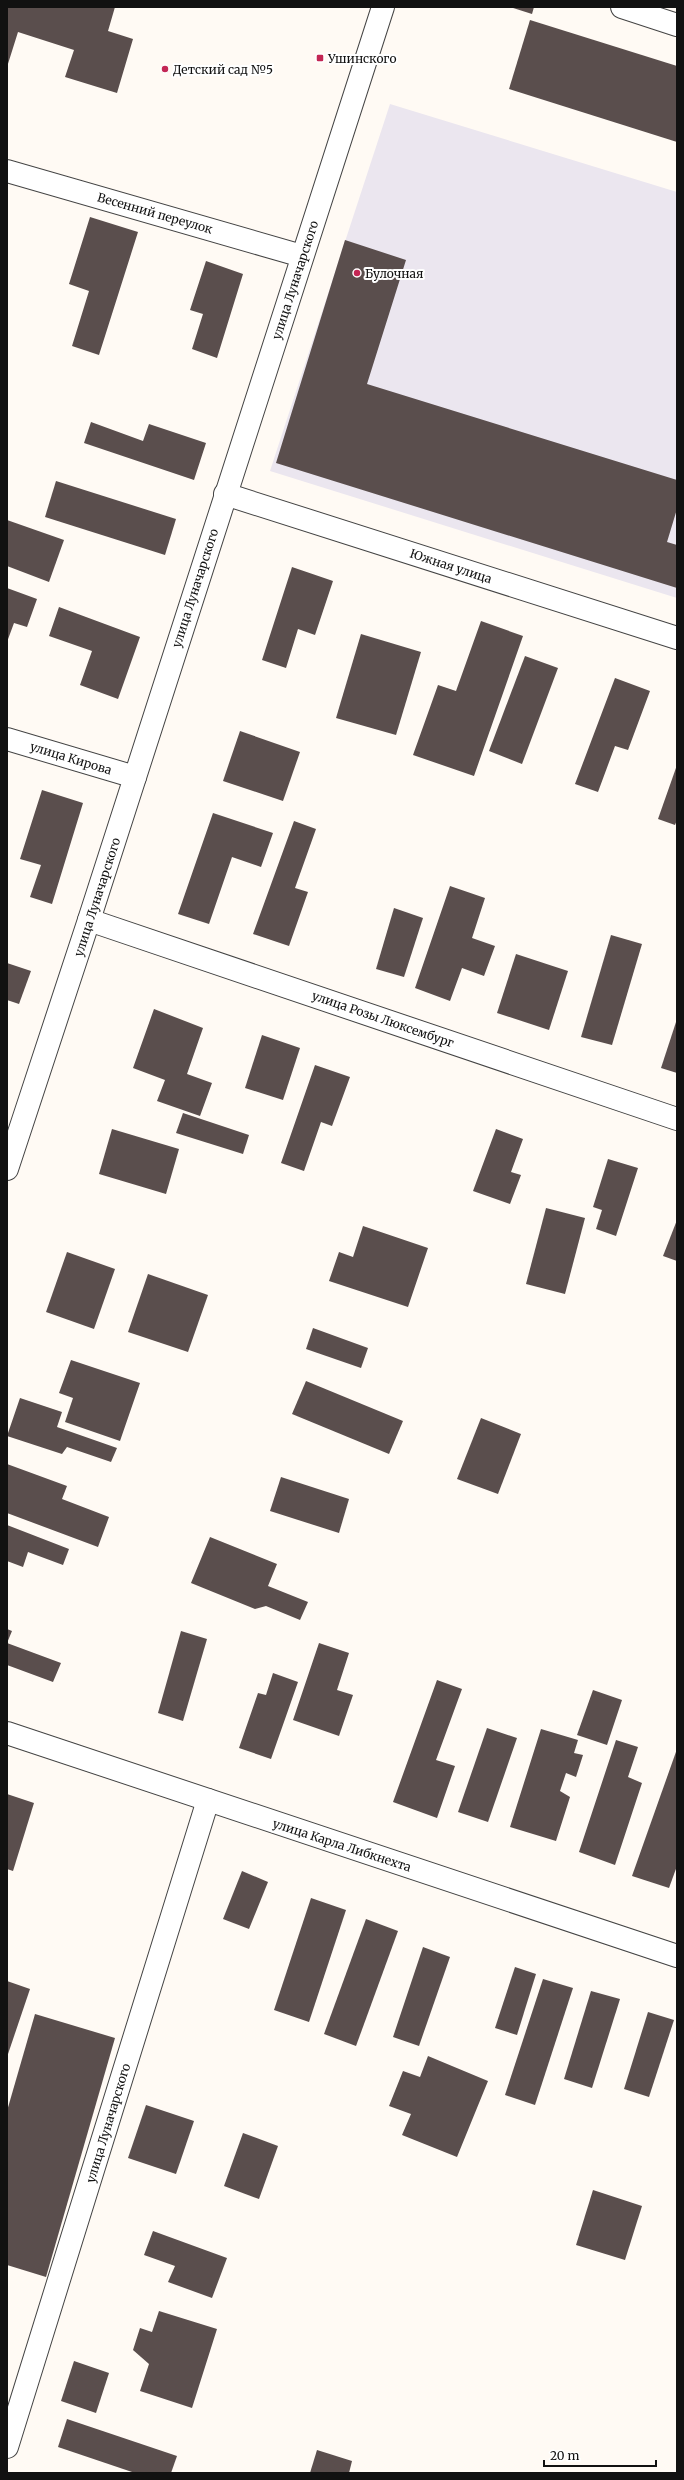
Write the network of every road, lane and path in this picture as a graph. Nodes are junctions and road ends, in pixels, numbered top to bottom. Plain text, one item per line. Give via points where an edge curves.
1 (383, 7) edge
2 (622, 7) edge
3 (677, 25) edge
4 (7, 171) edge
5 (302, 256) junction
6 (225, 494) junction
7 (677, 638) edge
8 (7, 739) edge
9 (135, 778) junction
10 (90, 920) junction
11 (677, 1119) edge
12 (7, 1169) edge
13 (7, 1733) edge
14 (208, 1800) junction
15 (677, 1956) edge
16 (7, 2447) edge

1 - 5 street, улица Луначарского
2 - 3 street
4 - 5 street, Весенний переулок
5 - 6 street, улица Луначарского
6 - 7 street, Южная улица
6 - 9 street, улица Луначарского
8 - 9 street, улица Кирова
9 - 10 street, улица Луначарского
10 - 11 street, улица Розы Люксембург
10 - 12 street, улица Луначарского
13 - 14 street, улица Карла Либкнехта
14 - 15 street, улица Карла Либкнехта
14 - 16 street, улица Луначарского

